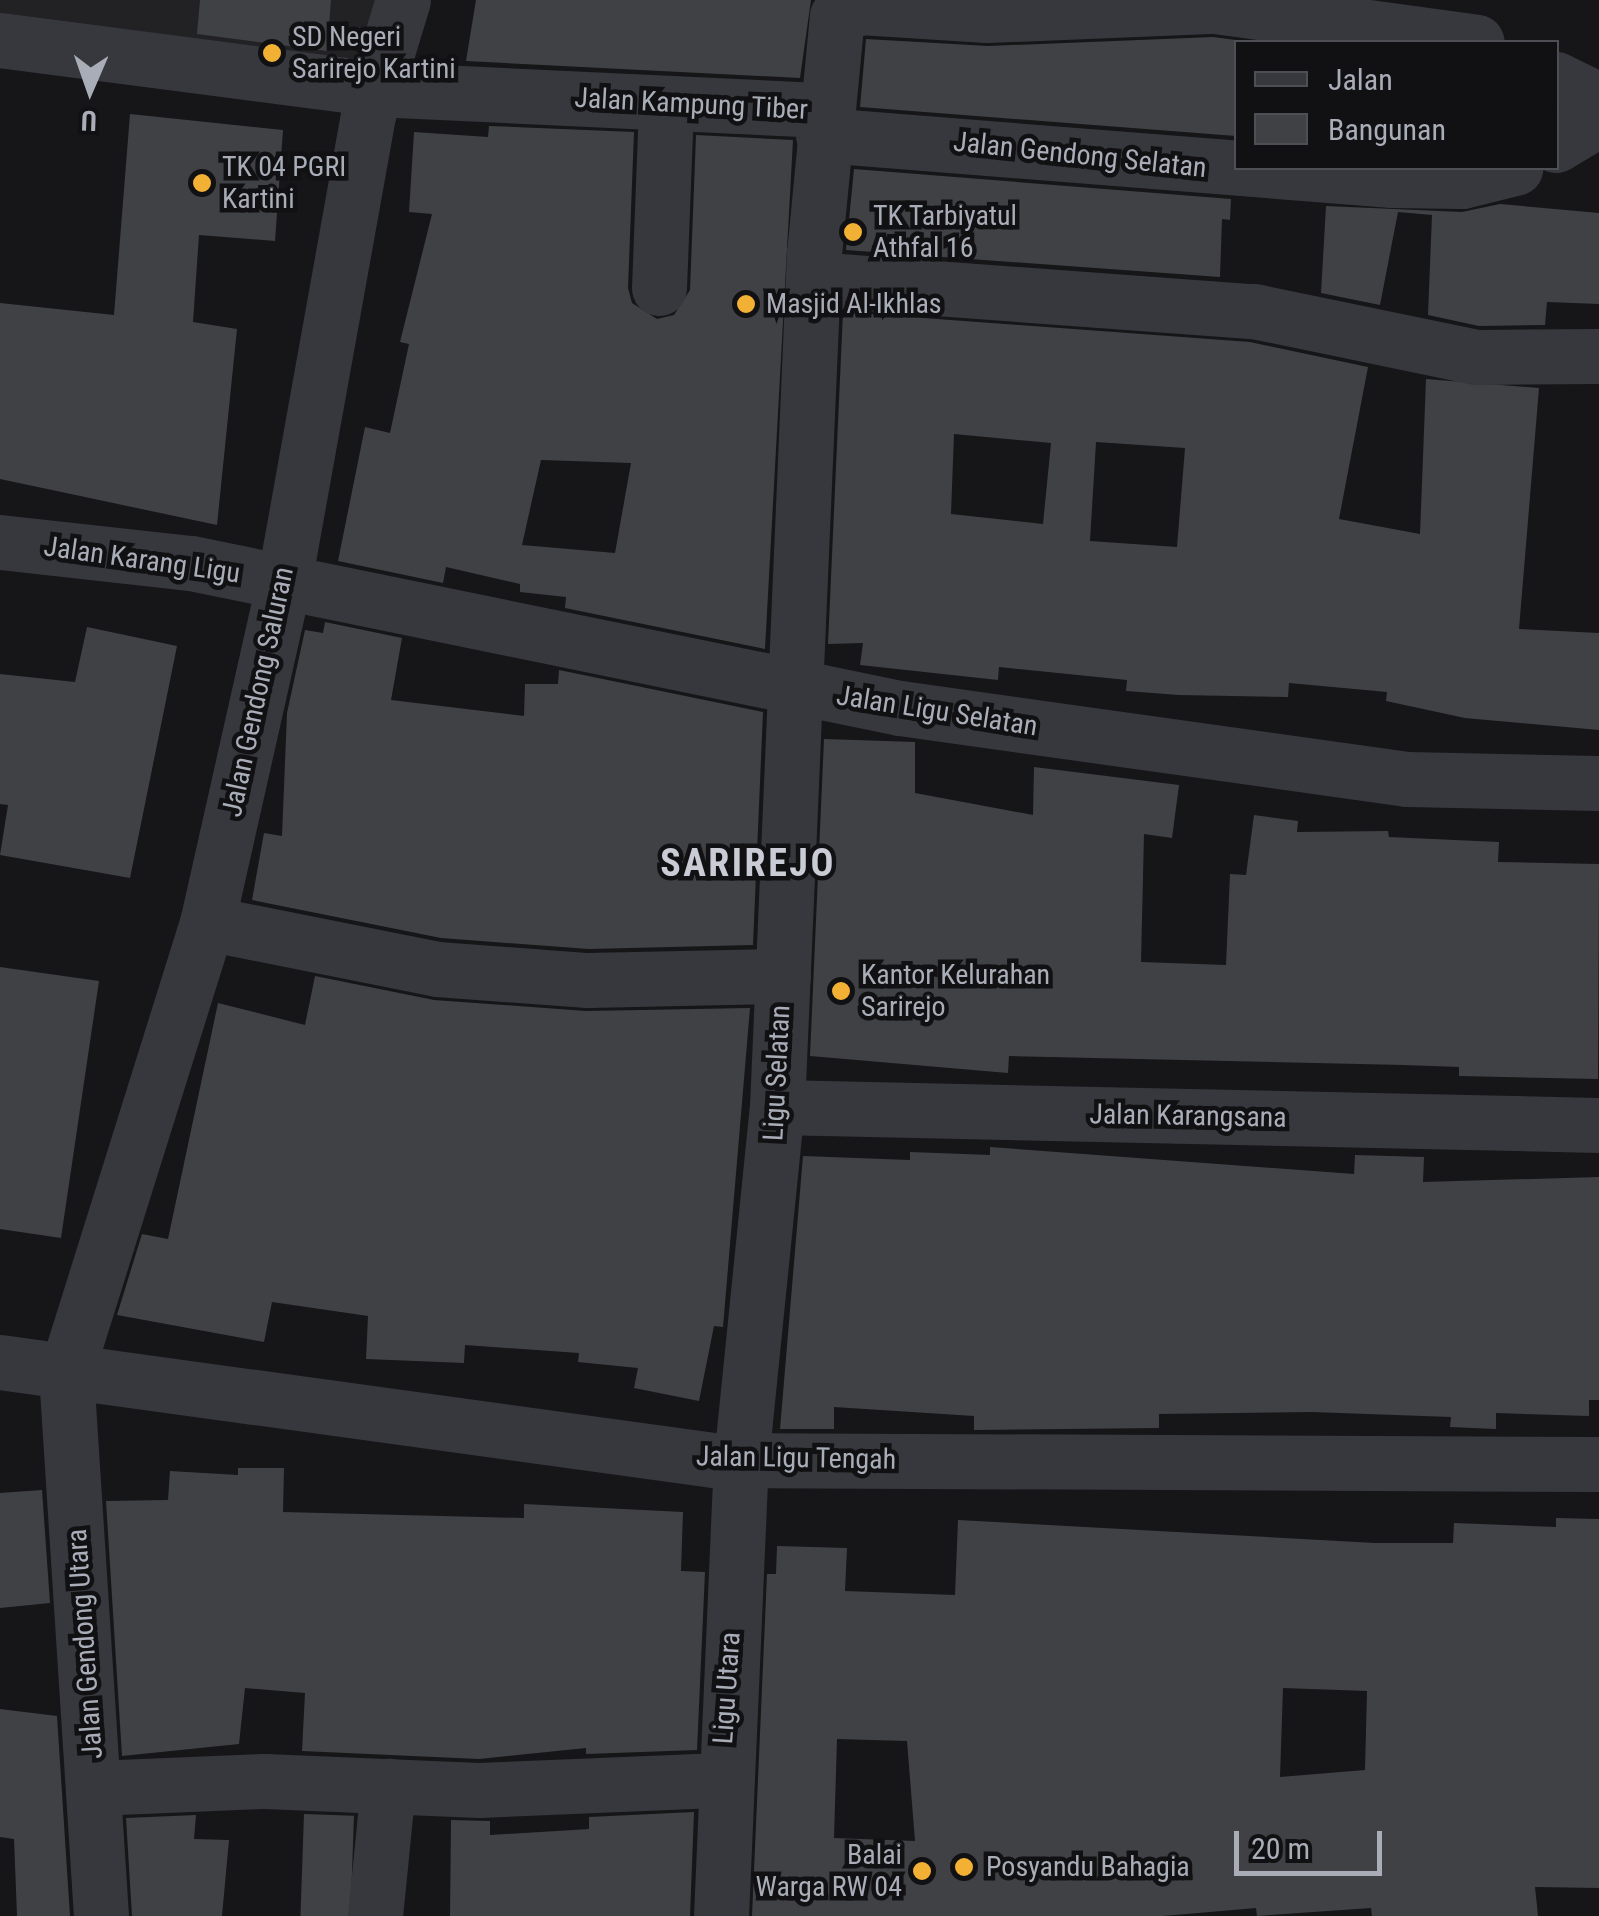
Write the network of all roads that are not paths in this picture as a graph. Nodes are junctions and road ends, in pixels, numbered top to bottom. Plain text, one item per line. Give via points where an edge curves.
1 (402, 0) edge
2 (0, 40) edge
3 (1462, 40) edge
4 (1559, 80) edge
5 (375, 89) junction
6 (1599, 100) edge
7 (666, 103) junction
8 (1599, 119) edge
9 (823, 123) junction
10 (1559, 143) edge
11 (1234, 164) edge
12 (1292, 170) edge
13 (1507, 170) edge
14 (812, 279) junction
15 (659, 288) dead end
16 (1599, 356) edge
17 (0, 542) edge
18 (256, 576) junction
19 (790, 686) junction
20 (1599, 784) edge
21 (207, 923) junction
22 (782, 976) junction
23 (777, 1107) junction
24 (1599, 1125) edge
25 (0, 1362) edge
26 (66, 1372) junction
27 (741, 1460) junction
28 (1599, 1464) edge
29 (721, 1780) junction
30 (388, 1786) junction
31 (95, 1788) junction
32 (101, 1916) edge
33 (375, 1916) edge
34 (721, 1916) edge

1 - 5 street, Jalan Gendong Saluran
2 - 5 street, Jalan Kampung Tiber
3 - 9 street, Jalan Kampung Tiber via 1215,6 987,14 860,7 837,16 832,30
4 - 6 street
5 - 7 street, Jalan Kampung Tiber
5 - 18 street, Jalan Gendong Saluran
7 - 9 street, Jalan Kampung Tiber
7 - 15 street
8 - 10 street
9 - 11 street, Jalan Gendong Selatan
9 - 14 street
12 - 13 street, Jalan Gendong Selatan via 1462,181
14 - 16 street via 1254,311 1476,357
14 - 19 street, Ligu Selatan
17 - 18 street, Jalan Karang Ligu
18 - 19 street, Jalan Ligu Selatan
18 - 21 street, Jalan Gendong Saluran
19 - 20 street, Jalan Ligu Selatan via 1407,779
19 - 22 street, Ligu Selatan
21 - 22 street via 437,970 588,980
21 - 26 street, Jalan Gendong Saluran
22 - 23 street, Ligu Selatan
23 - 24 street, Jalan Karangsana
23 - 27 street, Ligu Selatan
25 - 26 street, Jalan Ligu Tengah
26 - 27 street, Jalan Ligu Tengah
26 - 31 street, Jalan Gendong Utara
27 - 28 street, Jalan Ligu Tengah
27 - 29 street, Ligu Utara
29 - 30 street
29 - 34 street, Ligu Utara
30 - 31 street
30 - 33 street
31 - 32 street, Jalan Gendong Utara

